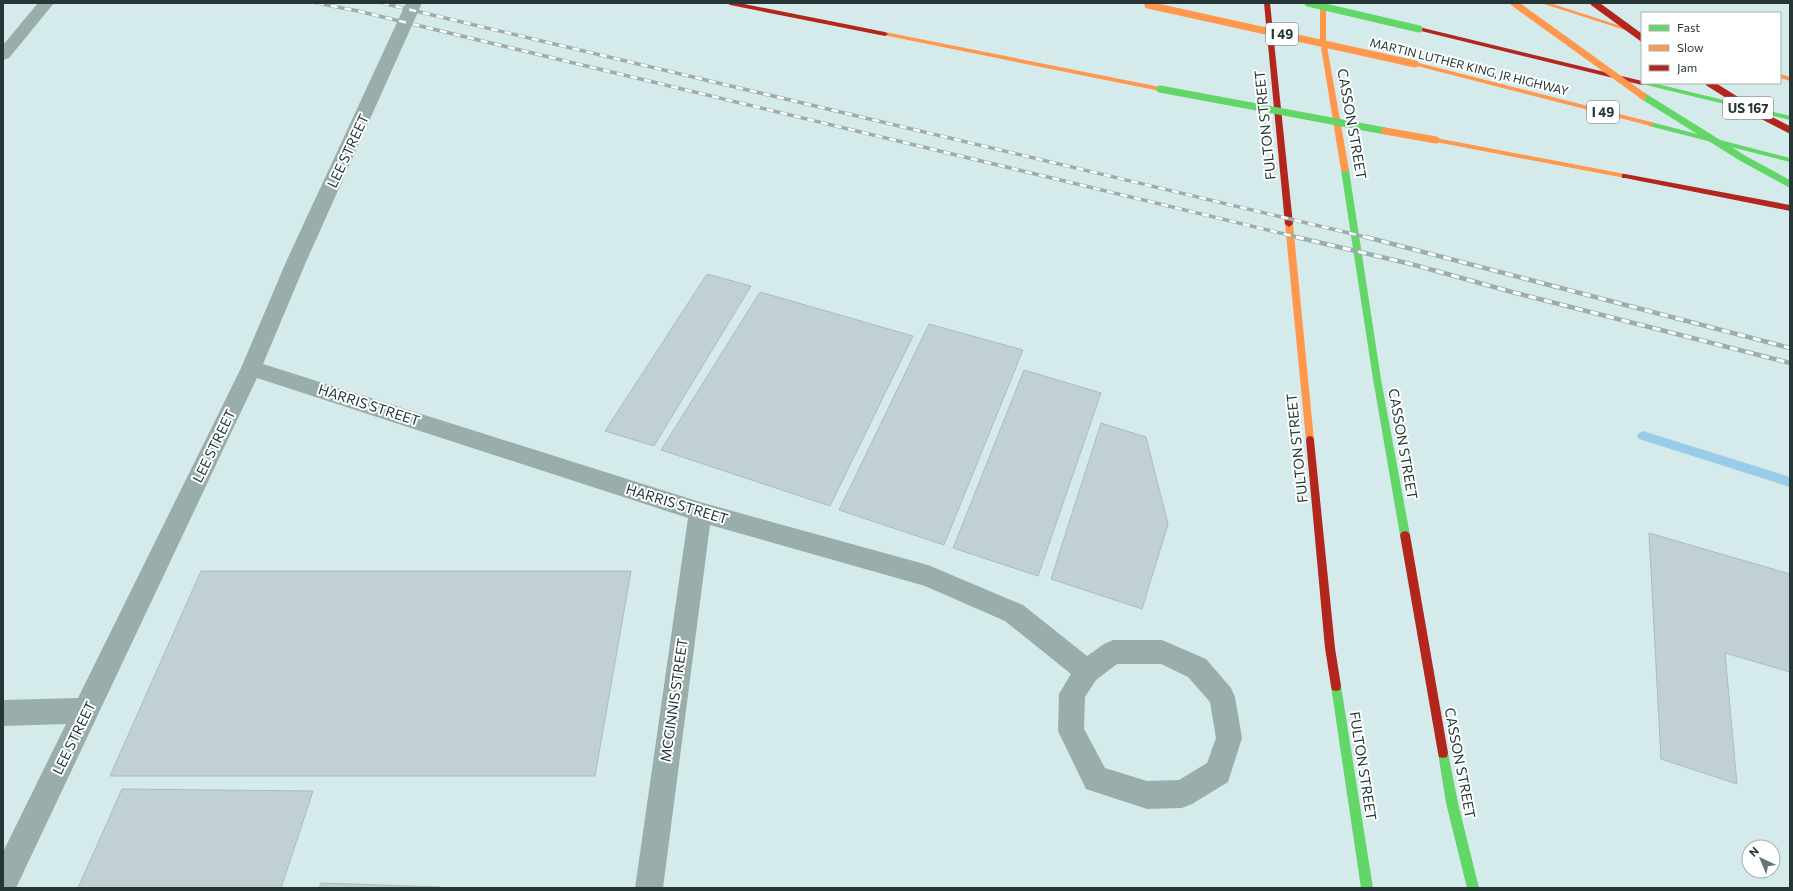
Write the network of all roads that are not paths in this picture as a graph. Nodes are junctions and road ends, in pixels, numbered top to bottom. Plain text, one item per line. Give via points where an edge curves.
1 (46, 3) edge
2 (414, 3) edge
3 (730, 3) edge
4 (1267, 3) edge
5 (1308, 3) edge
6 (1323, 3) edge
7 (1514, 3) edge
8 (1544, 3) edge
9 (1594, 3) edge
10 (1145, 4) edge
11 (1641, 33) edge
12 (1641, 37) edge
13 (3, 55) edge
14 (1641, 83) edge
15 (1647, 84) edge
16 (1711, 84) edge
17 (1790, 118) edge
18 (1790, 130) edge
19 (1790, 160) edge
20 (1790, 184) edge
21 (1790, 208) edge
22 (251, 368) junction
23 (700, 512) junction
24 (1087, 671) junction
25 (86, 711) junction
26 (3, 713) edge
27 (3, 883) edge
28 (649, 888) edge
29 (1367, 888) edge
30 (1473, 888) edge

1 - 13 street
2 - 22 street, LEE STREET via 296,262
3 - 21 main road, bridge via 1160,89
4 - 29 main road, FULTON STREET via 1330,648
5 - 14 main road, MARTIN LUTHER KING, JR HIGHWAY, bridge
6 - 30 main road, CASSON STREET via 1323,41 1377,379 1452,803
7 - 20 main road, bridge via 1628,86 1744,159
8 - 11 main road
9 - 12 main road, bridge
10 - 19 main road, MARTIN LUTHER KING, JR HIGHWAY / I 49, bridge via 1415,64
15 - 17 main road, MARTIN LUTHER KING, JR HIGHWAY
16 - 18 main road, US 167, bridge
22 - 23 street, HARRIS STREET
22 - 25 street, LEE STREET
23 - 24 street, HARRIS STREET via 928,576 1014,613
23 - 28 street, MCGINNIS STREET
24 - 24 street via 1072,694 1071,732 1096,779 1147,796 1182,794 1218,772 1229,738 1222,696 1197,668 1162,652 1113,652
25 - 26 street
25 - 27 street, LEE STREET

